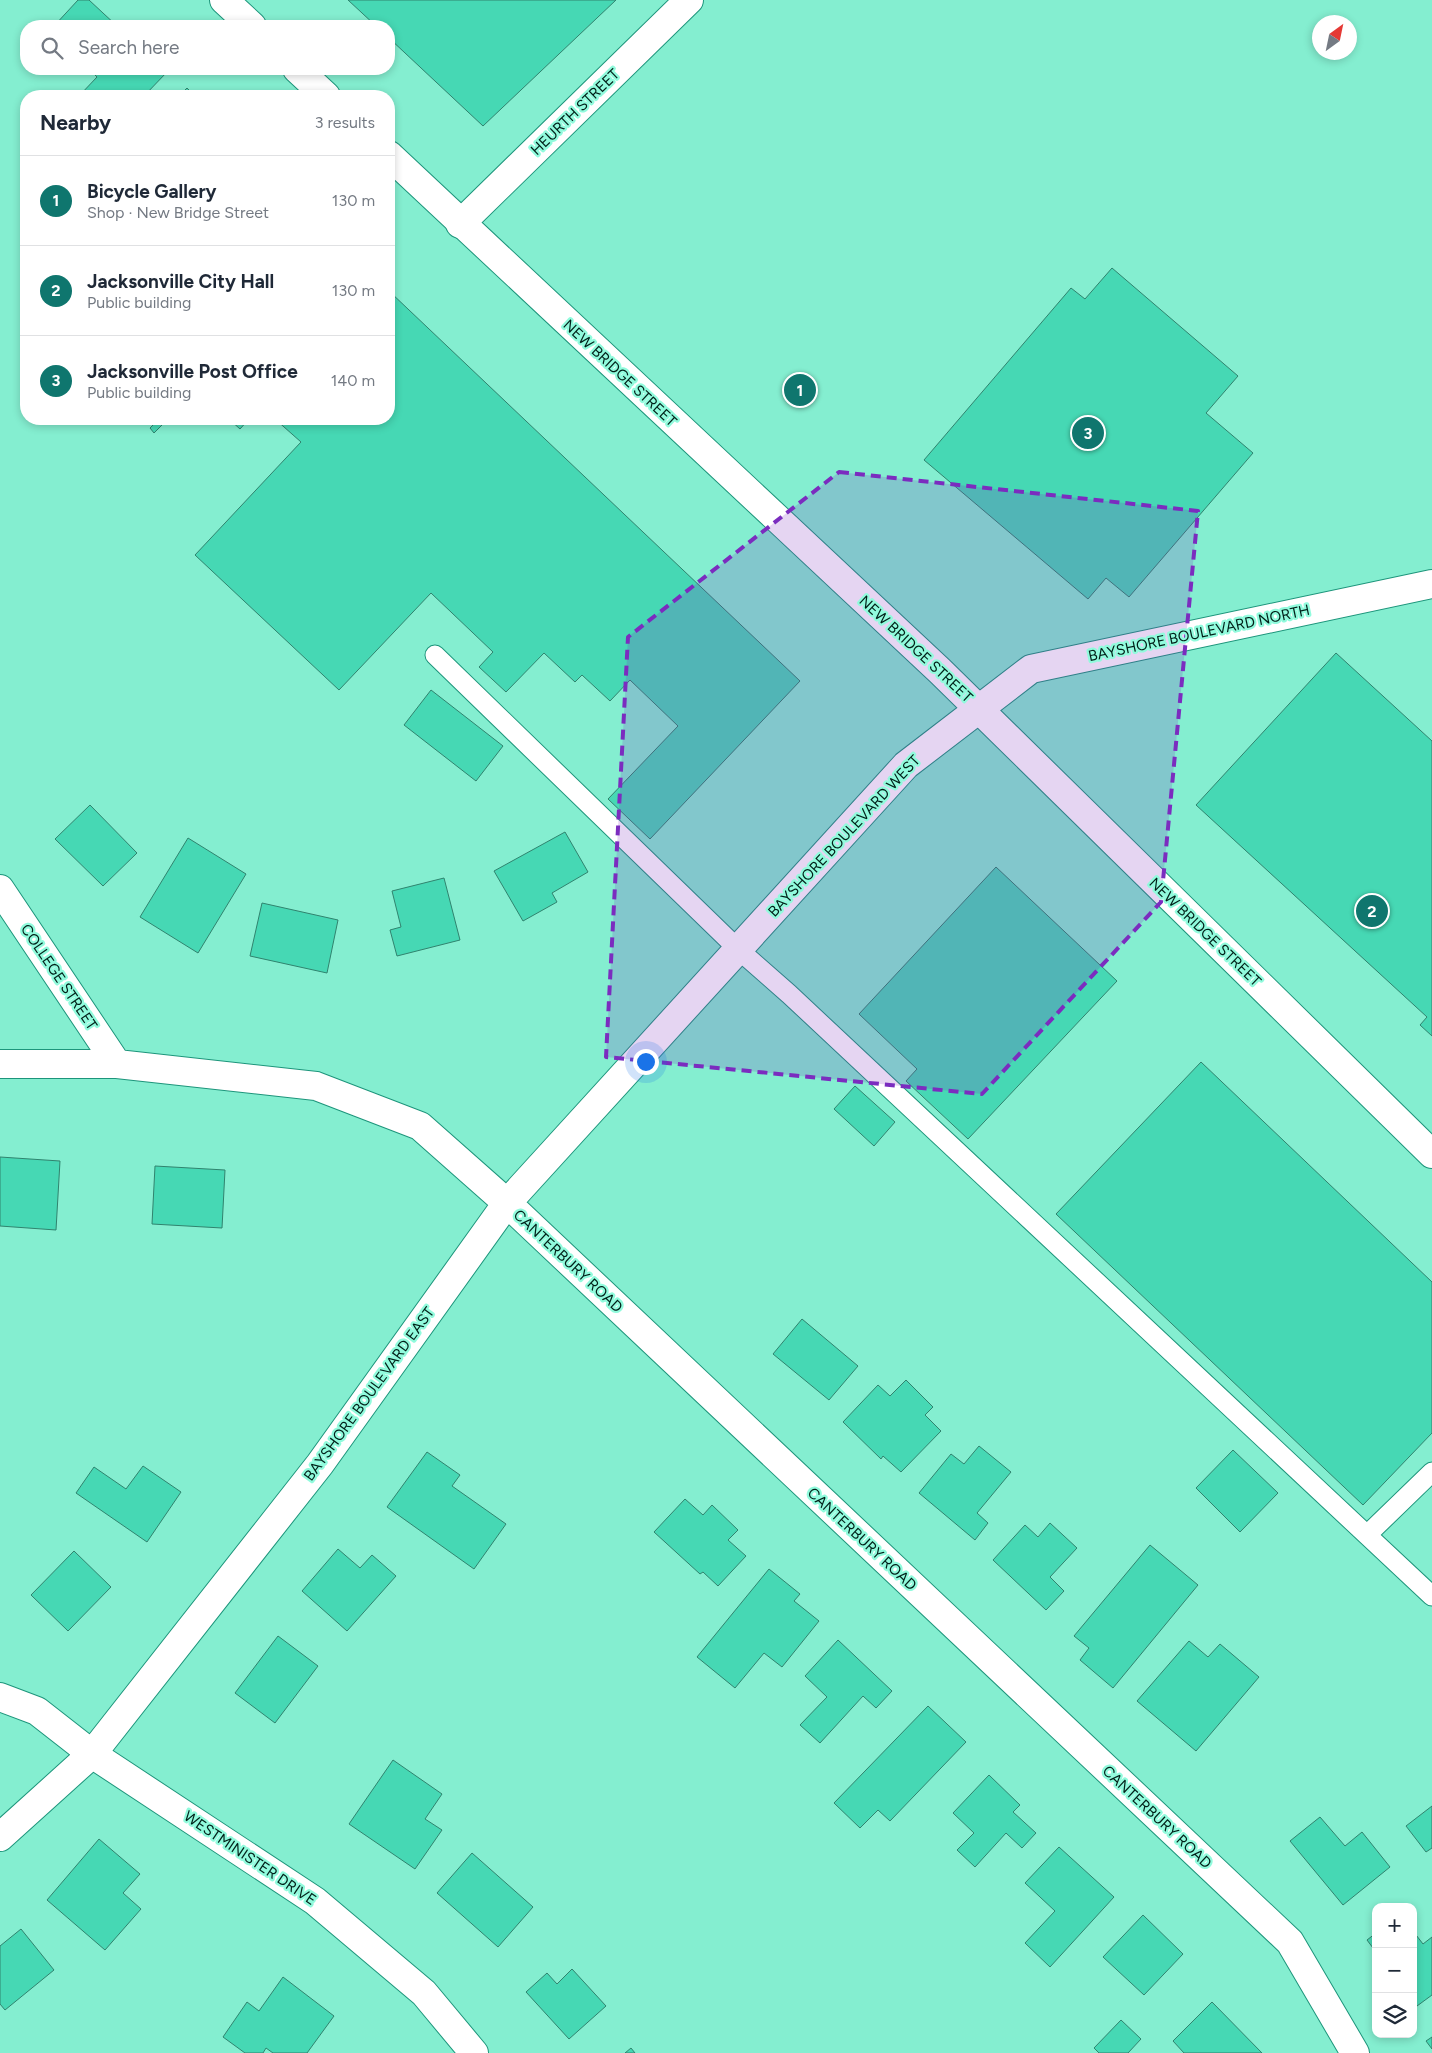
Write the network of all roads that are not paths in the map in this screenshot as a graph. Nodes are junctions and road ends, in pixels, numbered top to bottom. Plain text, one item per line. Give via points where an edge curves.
1 (224, 0) edge
2 (690, 0) edge
3 (246, 20) edge
4 (303, 75) edge
5 (320, 90) edge
6 (395, 162) edge
7 (460, 224) junction
8 (1432, 584) edge
9 (435, 655) dead end
10 (978, 708) junction
11 (0, 889) edge
12 (739, 950) junction
13 (0, 1064) edge
14 (117, 1064) junction
15 (1432, 1154) edge
16 (506, 1203) junction
17 (1432, 1472) edge
18 (1367, 1534) junction
19 (1431, 1593) edge
20 (0, 1697) edge
21 (92, 1754) junction
22 (0, 1837) edge
23 (474, 2053) edge
24 (1355, 2053) edge

1 - 3 street
2 - 7 street, HEURTH STREET
4 - 5 street
6 - 7 street, NEW BRIDGE STREET
7 - 10 street, NEW BRIDGE STREET
8 - 10 street, BAYSHORE BOULEVARD NORTH via 1031,669
9 - 12 lane
10 - 12 street, BAYSHORE BOULEVARD WEST via 906,765
10 - 15 street, NEW BRIDGE STREET
11 - 14 street, COLLEGE STREET
12 - 16 street, BAYSHORE BOULEVARD EAST
12 - 18 lane
13 - 14 street
14 - 16 street, CANTERBURY ROAD via 316,1086 420,1126
16 - 21 street, BAYSHORE BOULEVARD EAST via 320,1464
16 - 24 street, CANTERBURY ROAD via 1290,1942
17 - 18 lane
18 - 19 lane
20 - 21 street, WESTMINISTER DRIVE via 37,1711
21 - 22 street, BAYSHORE BOULEVARD EAST
21 - 23 street, WESTMINISTER DRIVE via 315,1901 424,1994

